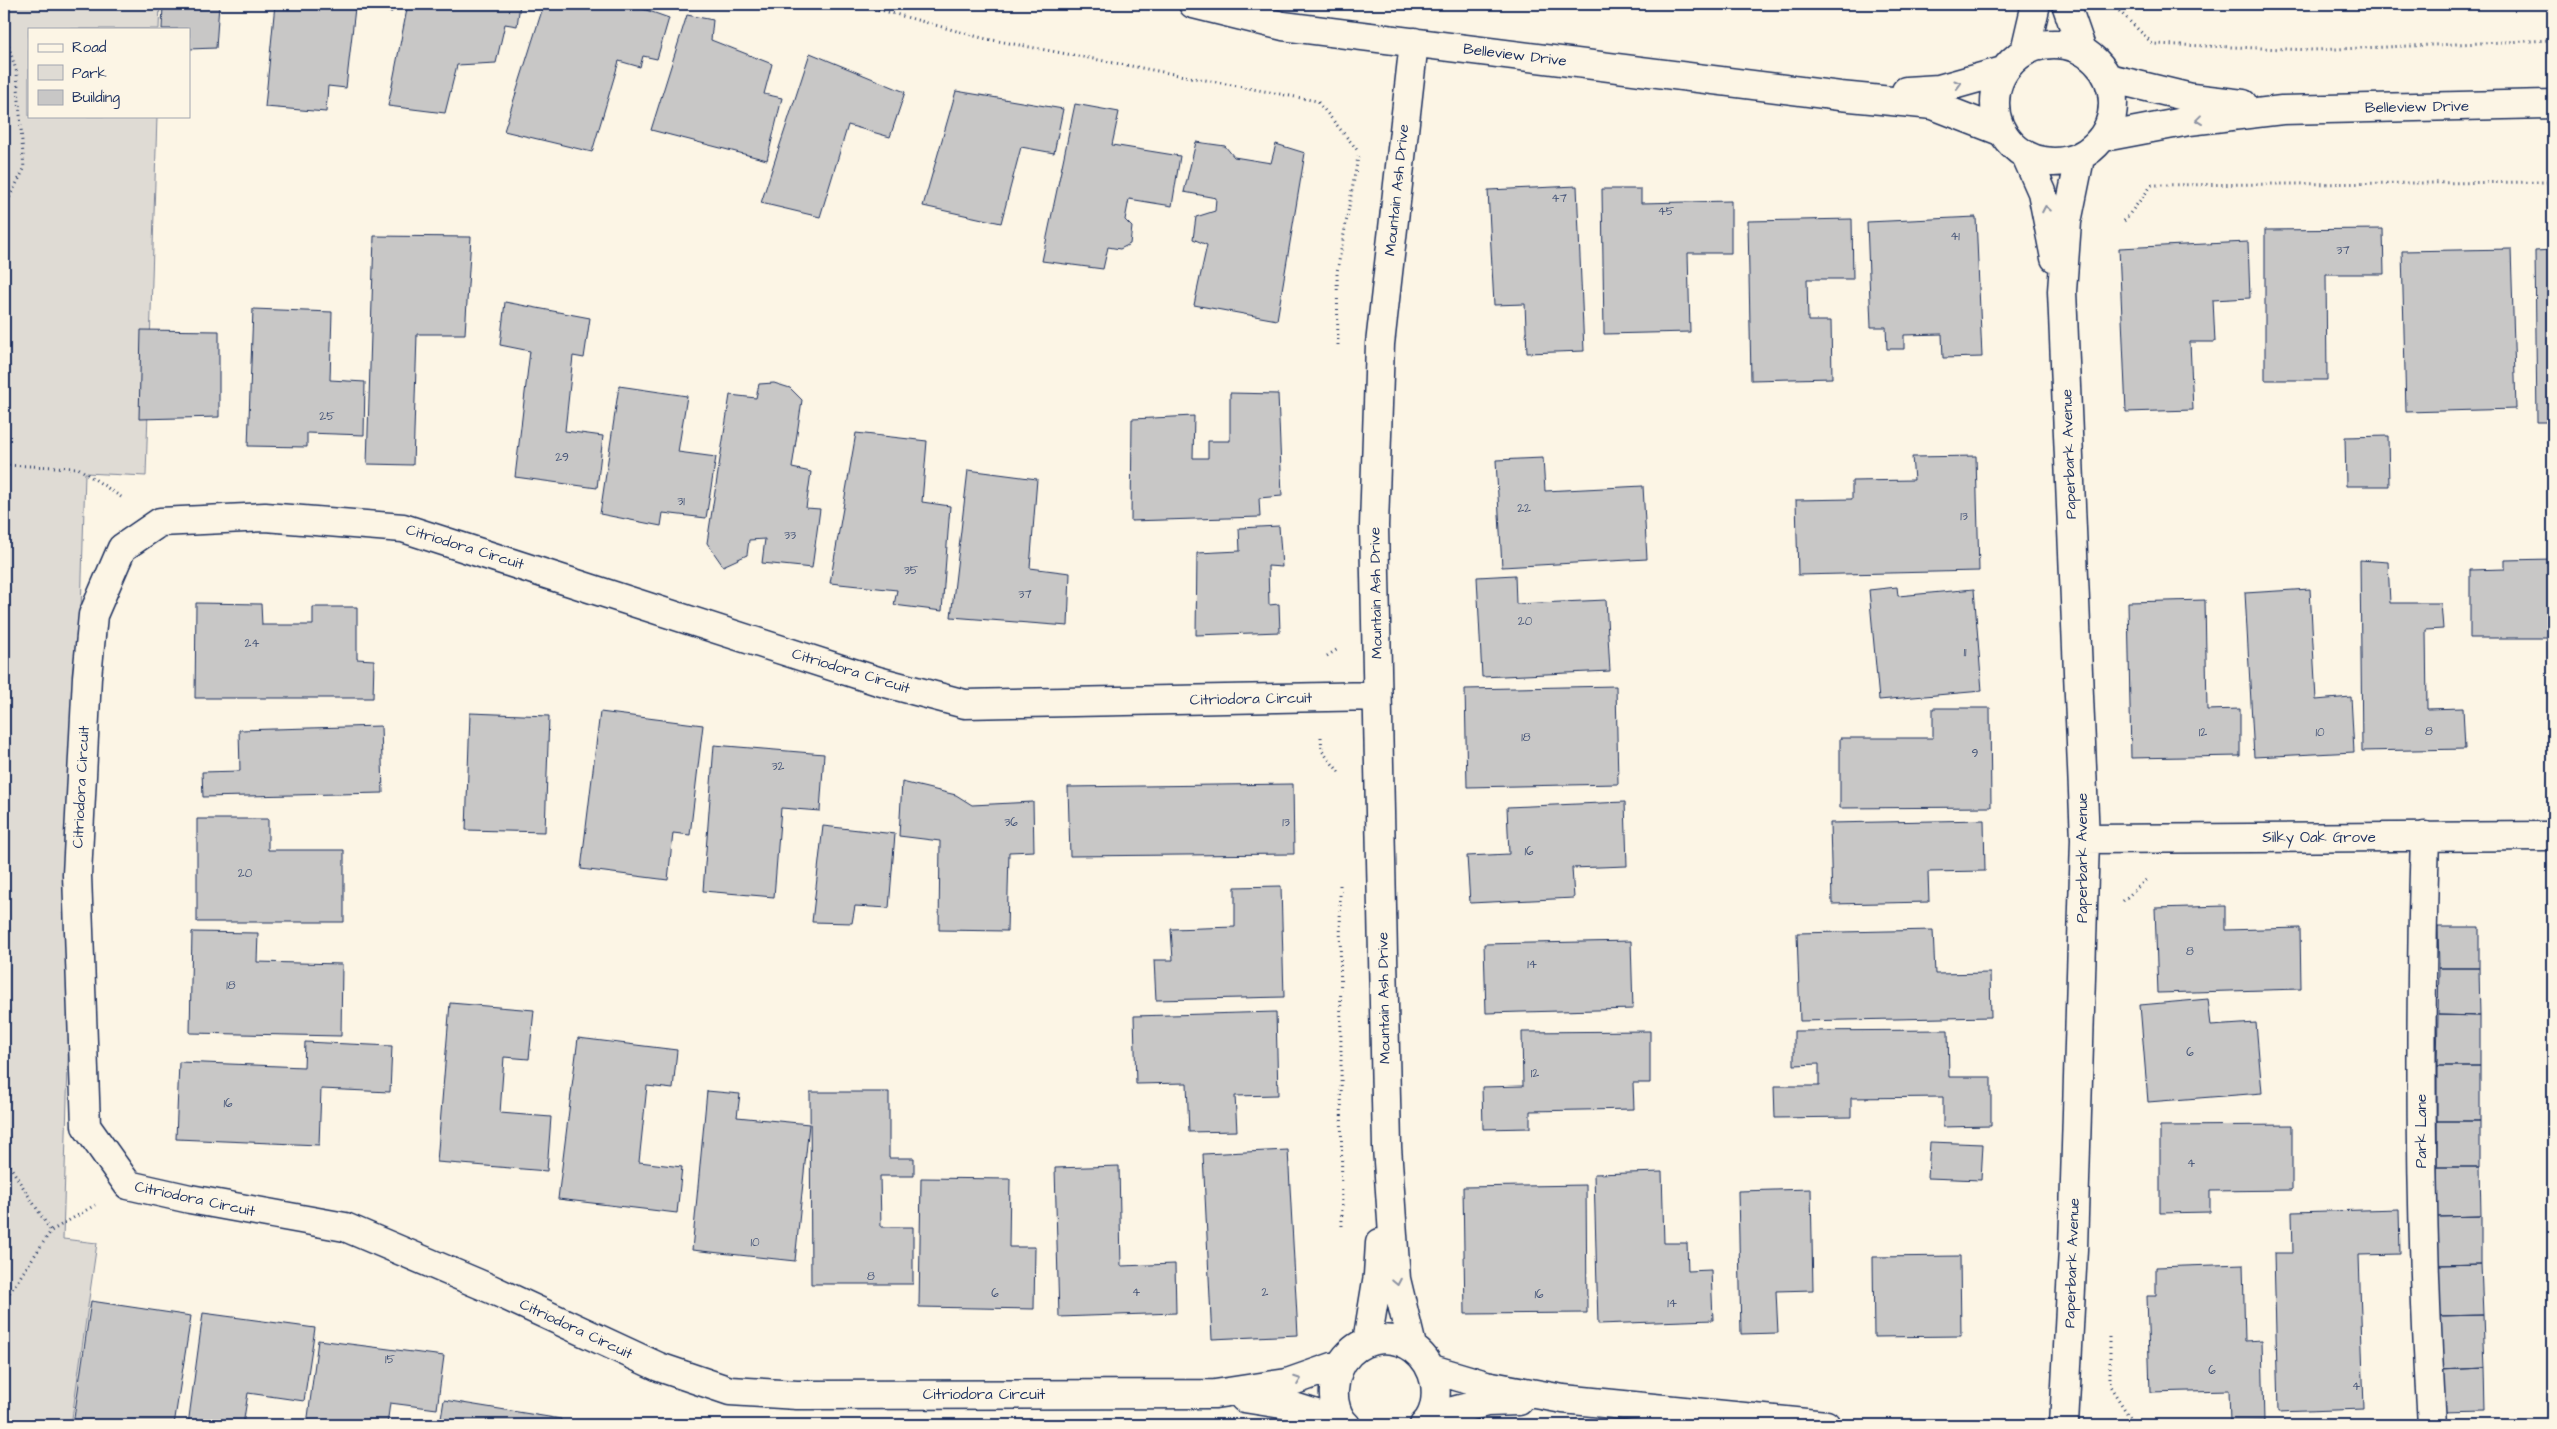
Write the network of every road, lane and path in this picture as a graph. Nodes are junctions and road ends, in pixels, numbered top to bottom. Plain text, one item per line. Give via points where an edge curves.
1 (859, 4) edge
2 (1193, 4) edge
3 (2036, 4) edge
4 (2066, 4) edge
5 (2112, 4) edge
6 (4, 32) edge
7 (2553, 40) edge
8 (1414, 42) junction
9 (2082, 50) junction
10 (2025, 51) junction
11 (2003, 71) junction
12 (2109, 78) junction
13 (1840, 96) junction
14 (2553, 104) edge
15 (2282, 110) junction
16 (2000, 131) junction
17 (2104, 137) junction
18 (1359, 152) junction
19 (1400, 158) junction
20 (2027, 158) junction
21 (2080, 158) junction
22 (2553, 182) edge
23 (4, 208) edge
24 (2124, 221) dead end
25 (2062, 292) junction
26 (1338, 347) dead end
27 (4, 465) edge
28 (160, 522) junction
29 (1341, 648) dead end
30 (1377, 696) junction
31 (1319, 698) junction
32 (1340, 773) dead end
33 (2425, 836) junction
34 (2553, 836) edge
35 (2146, 838) junction
36 (2085, 839) junction
37 (1340, 880) dead end
38 (2122, 903) dead end
39 (1387, 1146) junction
40 (4, 1157) edge
41 (128, 1185) junction
42 (1342, 1231) dead end
43 (50, 1232) junction
44 (4, 1301) edge
45 (2110, 1336) dead end
46 (1367, 1342) junction
47 (1412, 1346) junction
48 (1341, 1364) junction
49 (1432, 1369) junction
50 (1215, 1394) junction
51 (1562, 1399) junction
52 (1427, 1421) edge
53 (1344, 1424) edge
54 (1826, 1425) edge
55 (2064, 1425) edge
56 (2142, 1425) edge
57 (2432, 1425) edge

1 - 18 path via 982,38 1317,101
2 - 8 street, Belleview Drive via 1283,26
3 - 10 street
4 - 9 street
5 - 7 path via 2153,44 2313,50
6 - 23 path via 17,73 24,169
8 - 13 street, Belleview Drive
8 - 19 street, Mountain Ash Drive
9 - 10 street via 2067,45 2040,45
9 - 12 street via 2095,59
10 - 11 street
13 -> 11 street, Belleview Drive via 1939,89
11 - 16 street via 1994,93
12 - 15 street, Belleview Drive via 2192,98
12 - 17 street via 2113,92 2111,123
13 - 16 street, Belleview Drive via 1933,105
14 - 15 street, Belleview Drive
15 -> 17 street, Belleview Drive via 2189,121
16 - 20 street via 2010,145
17 - 21 street
18 - 19 path
18 - 26 path via 1337,272
19 - 30 street, Mountain Ash Drive via 1380,344 1374,526
20 - 21 street via 2067,163
25 -> 20 street, Paperbark Avenue via 2042,192
21 - 25 street, Paperbark Avenue via 2067,222
22 - 24 path via 2152,185
25 - 36 street, Paperbark Avenue
27 - 28 path via 78,468
28 - 31 street, Citriodora Circuit via 265,518 403,528 878,681 965,704
28 - 41 street, Citriodora Circuit via 122,548 93,615 78,855 86,1126
29 - 31 path via 1326,657
30 - 31 street, Citriodora Circuit
30 - 39 street, Mountain Ash Drive
31 - 32 path via 1322,751
33 - 34 street, Silky Oak Grove
33 - 35 street, Silky Oak Grove
33 - 57 street, Park Lane via 2421,1172
35 - 36 street, Silky Oak Grove
35 - 38 path via 2148,878
36 - 55 street, Paperbark Avenue
37 - 42 path
39 - 46 street, Mountain Ash Drive via 1378,1275
39 -> 47 street, Mountain Ash Drive via 1396,1279
40 - 43 path
41 - 43 path
41 - 50 street, Citriodora Circuit via 345,1227 659,1367 730,1391 798,1395
43 - 44 path
45 - 56 path via 2110,1386 2134,1424
46 - 47 street via 1387,1338
46 - 48 street via 1346,1355
47 - 49 street
50 -> 48 street, Citriodora Circuit via 1287,1383
48 - 53 street via 1335,1375 1333,1400
49 - 51 street via 1486,1385
49 - 52 street via 1437,1395
50 - 53 street, Citriodora Circuit via 1288,1405
51 - 52 street via 1487,1402
51 - 54 street

